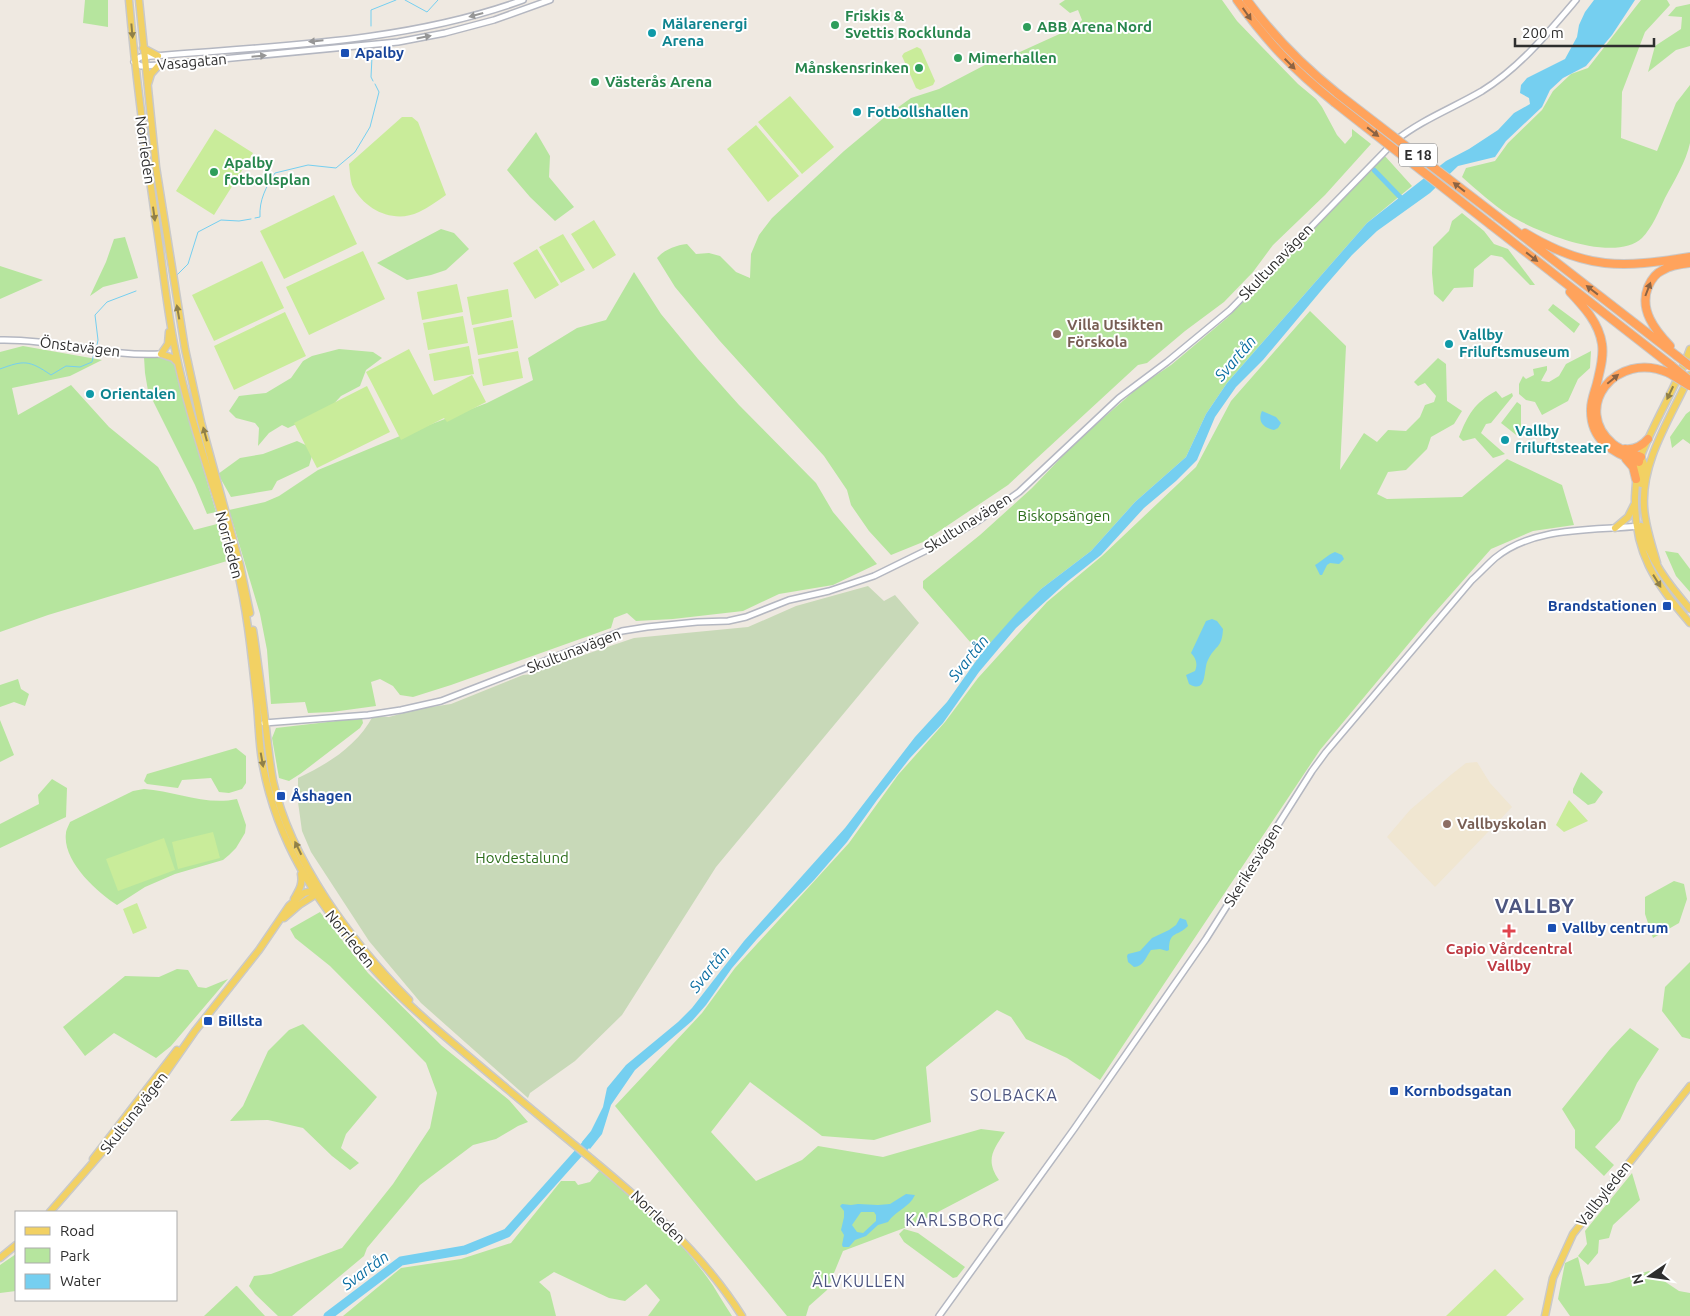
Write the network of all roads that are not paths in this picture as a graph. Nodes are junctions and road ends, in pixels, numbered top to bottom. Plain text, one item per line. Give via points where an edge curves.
1 (129, 0) edge
2 (139, 0) edge
3 (523, 0) edge
4 (550, 0) edge
5 (1237, 0) edge
6 (1247, 0) edge
7 (1576, 0) edge
8 (143, 48) junction
9 (158, 56) junction
10 (144, 57) junction
11 (134, 62) junction
12 (158, 65) junction
13 (145, 66) junction
14 (147, 88) junction
15 (1498, 217) junction
16 (1690, 257) edge
17 (1690, 264) edge
18 (1557, 276) junction
19 (170, 321) junction
20 (0, 340) edge
21 (185, 349) junction
22 (1690, 349) edge
23 (175, 350) junction
24 (161, 354) junction
25 (1678, 355) junction
26 (178, 364) junction
27 (1690, 365) edge
28 (1670, 369) junction
29 (1690, 375) edge
30 (1690, 380) edge
31 (1690, 386) edge
32 (1648, 439) junction
33 (1621, 452) junction
34 (1654, 454) junction
35 (1641, 460) junction
36 (1636, 479) junction
37 (1635, 502) junction
38 (1644, 510) junction
39 (1641, 526) junction
40 (1615, 528) junction
41 (1690, 609) edge
42 (1690, 623) edge
43 (262, 724) junction
44 (300, 869) junction
45 (318, 894) junction
46 (289, 906) junction
47 (278, 924) junction
48 (1690, 1086) edge
49 (51, 1211) edge
50 (15, 1245) edge
51 (0, 1258) edge
52 (742, 1316) edge
53 (939, 1316) edge
54 (1545, 1316) edge

1 -> 11 main road, Norrleden
2 - 8 main road, Norrleden
3 -> 9 street, Vasagatan via 446,23 395,33
12 -> 4 street, Vasagatan via 398,42 494,20
5 -> 18 highway, E 18, bridge via 1272,46 1298,72
15 -> 6 highway, E 18, bridge via 1305,66
7 - 43 street, Skultunavägen via 1549,33 1505,74 1395,141 1230,310 1119,398 1019,492 957,534 854,583 789,600 738,619 622,631 441,701 373,714
8 - 9 main road
8 - 10 main road, Norrleden
9 - 10 street, Vasagatan
10 - 11 street, Vasagatan
10 - 13 main road, Norrleden
11 - 13 street, Vasagatan
11 -> 19 main road, Norrleden
12 - 13 street, Vasagatan
12 - 14 main road
13 - 14 main road, Norrleden
21 -> 14 main road, Norrleden
15 - 16 highway, E 18 via 1570,256 1595,262 1633,264
25 -> 15 highway, E 18
25 -> 17 highway, E 18 via 1651,321 1645,300 1655,276 1663,270
18 - 28 highway, E 18
18 - 33 highway, E 18 via 1556,280 1585,309 1599,332 1602,357 1591,406 1592,418 1604,443 1611,450
19 - 23 main road, Norrleden
19 - 24 main road via 168,344
20 - 24 street, Önstavägen
21 - 23 main road
43 -> 21 main road, Norrleden via 247,594
22 -> 32 main road
23 - 24 main road
23 - 26 main road, Norrleden
24 - 26 main road via 173,358
25 - 27 highway, E 18, bridge
26 - 43 main road, Norrleden via 236,567
28 - 30 highway, E 18, bridge
28 - 31 highway, E 18, bridge
33 -> 28 highway, E 18 via 1604,435 1598,420 1598,400 1605,385 1632,368
29 - 34 main road
32 - 33 highway via 1634,449
32 - 35 main road
33 - 35 highway, E 18
33 - 36 highway, E 18 via 1633,467
34 - 35 main road
34 - 38 main road via 1644,489
35 - 36 main road
35 - 38 main road via 1644,464 1640,493
36 - 37 main road
37 - 39 main road
37 - 40 main road via 1628,518
38 - 39 main road
39 - 40 street, Skerikesvägen
39 - 41 main road via 1670,586
39 -> 42 main road via 1638,538 1650,570
40 - 53 street, Skerikesvägen via 1534,538 1495,558 1472,580 1326,752 1206,940
43 -> 44 main road, Norrleden via 264,767 274,808
45 -> 43 main road, Norrleden via 281,808
44 - 45 main road, Norrleden
44 - 46 main road via 301,887
45 - 46 main road, Skultunavägen via 304,893
45 - 47 main road, Skultunavägen
45 - 52 main road, Norrleden via 341,929 400,997 670,1227 701,1261
46 - 47 main road, Skultunavägen
47 - 49 main road, Skultunavägen via 195,1031 144,1104
48 - 54 main road, Vallbyleden via 1572,1234 1553,1278
50 - 51 main road

